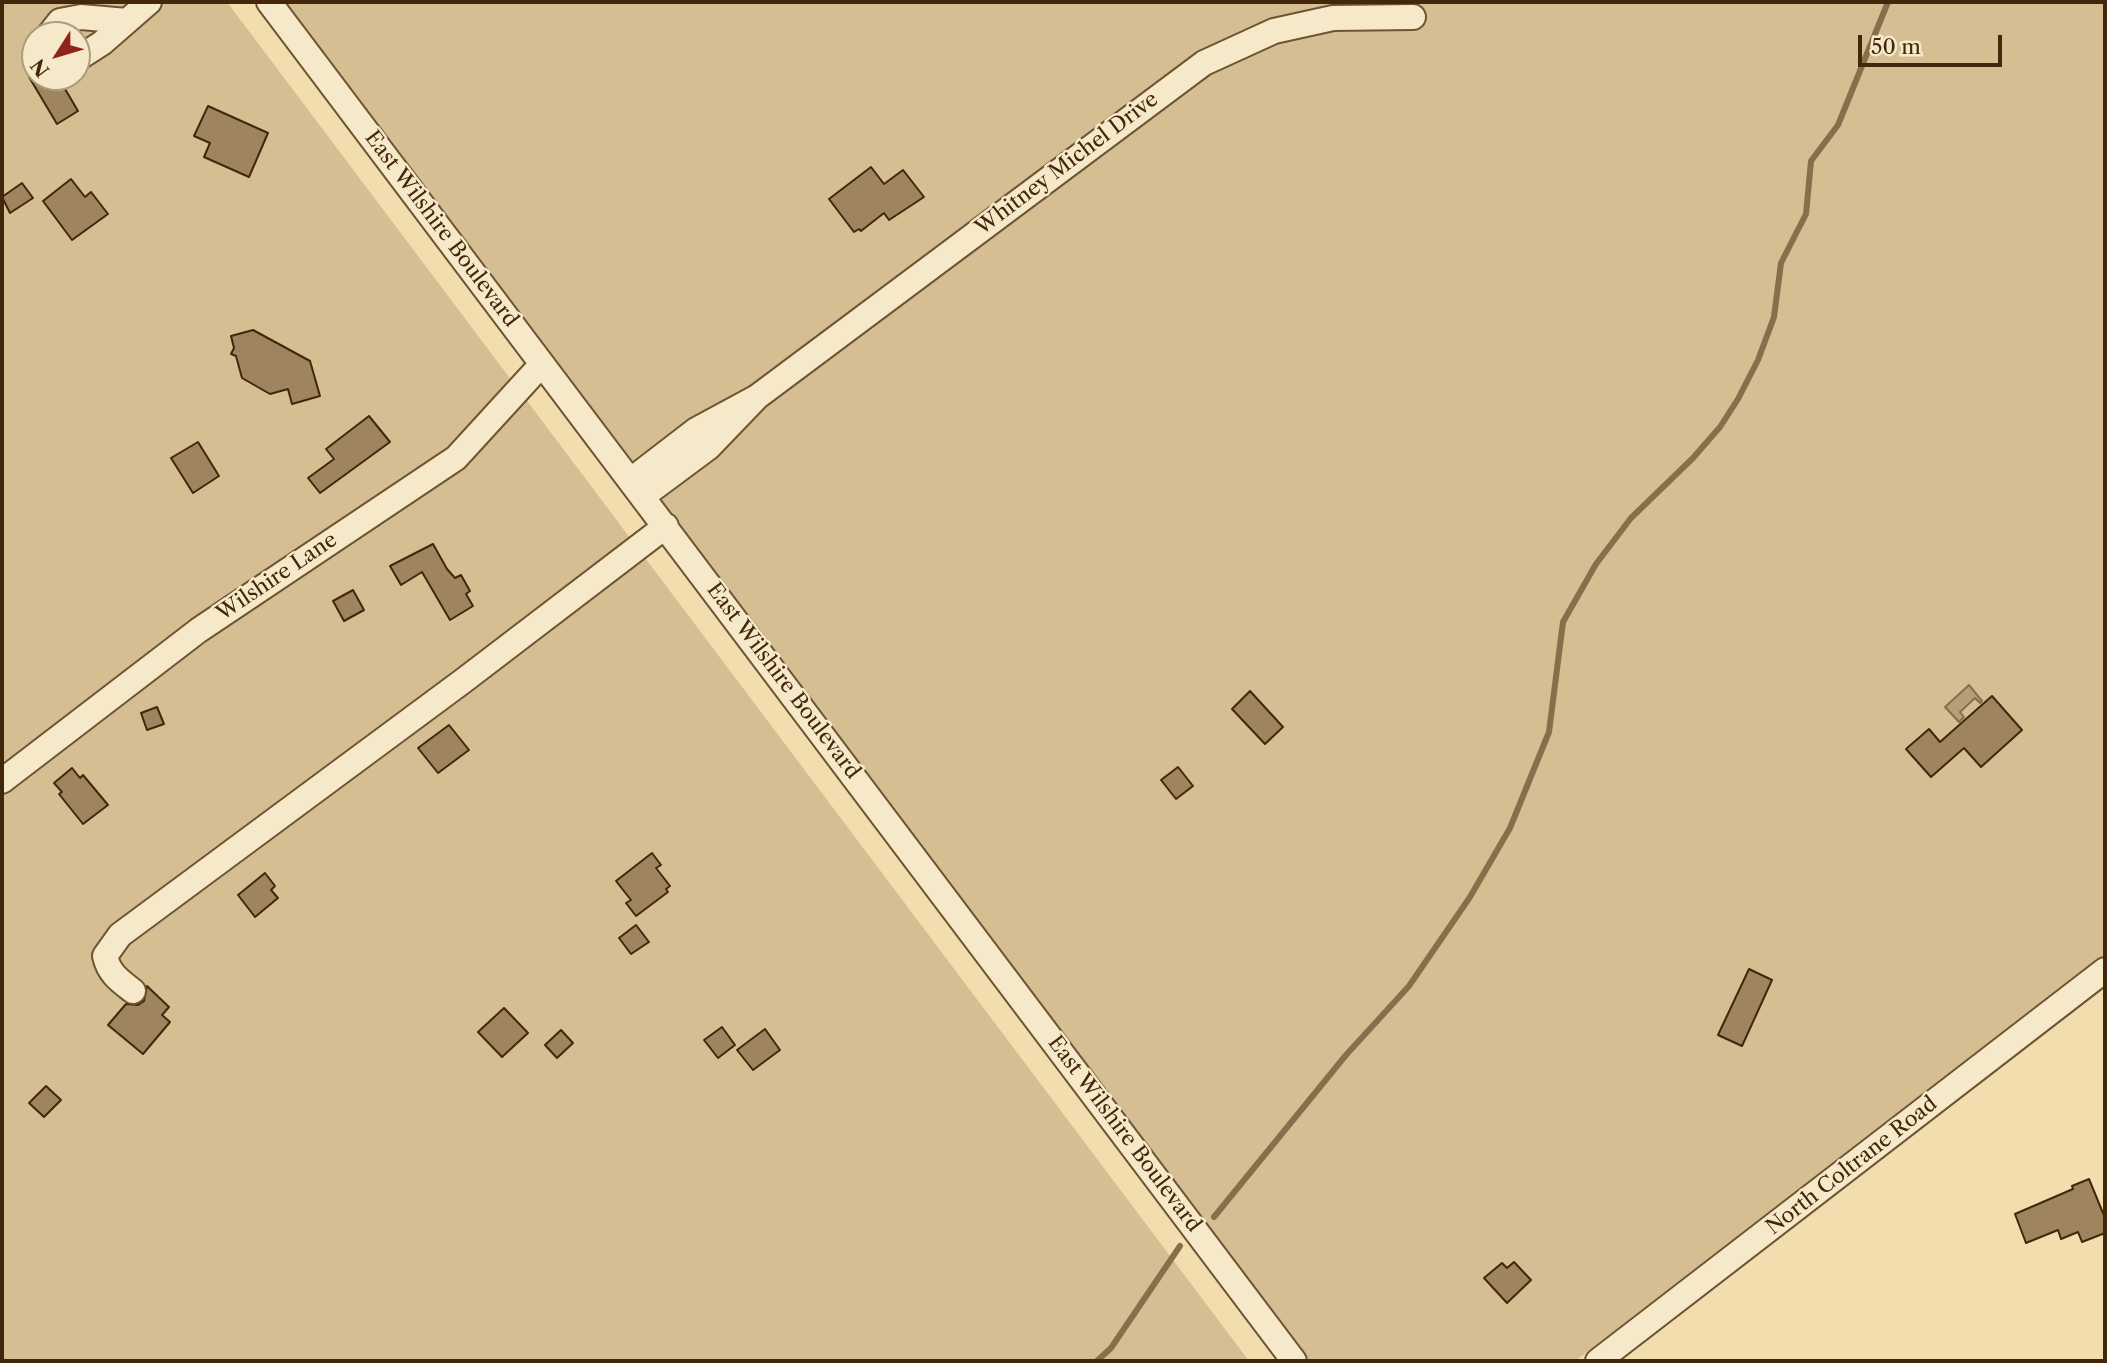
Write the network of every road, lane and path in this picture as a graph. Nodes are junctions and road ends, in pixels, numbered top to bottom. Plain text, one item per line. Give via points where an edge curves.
1 (149, 2) edge
2 (269, 2) edge
3 (1413, 17) dead end
4 (60, 21) edge
5 (127, 21) junction
6 (91, 51) edge
7 (542, 364) junction
8 (637, 488) junction
9 (666, 526) junction
10 (2, 781) edge
11 (2105, 970) edge
12 (133, 991) dead end
13 (1294, 1361) edge
14 (1598, 1361) edge

1 - 5 street
2 - 7 street, East Wilshire Boulevard
3 - 8 street, Whitney Michel Drive via 1333,18 1274,32 1204,63 757,397 709,447
4 - 5 street via 81,17
5 - 6 street
7 - 8 street, East Wilshire Boulevard
7 - 10 street, Wilshire Lane via 456,458 199,629
8 - 9 street, East Wilshire Boulevard
9 - 12 street via 120,935 105,957 112,974
9 - 13 street, East Wilshire Boulevard
11 - 14 street, North Coltrane Road

